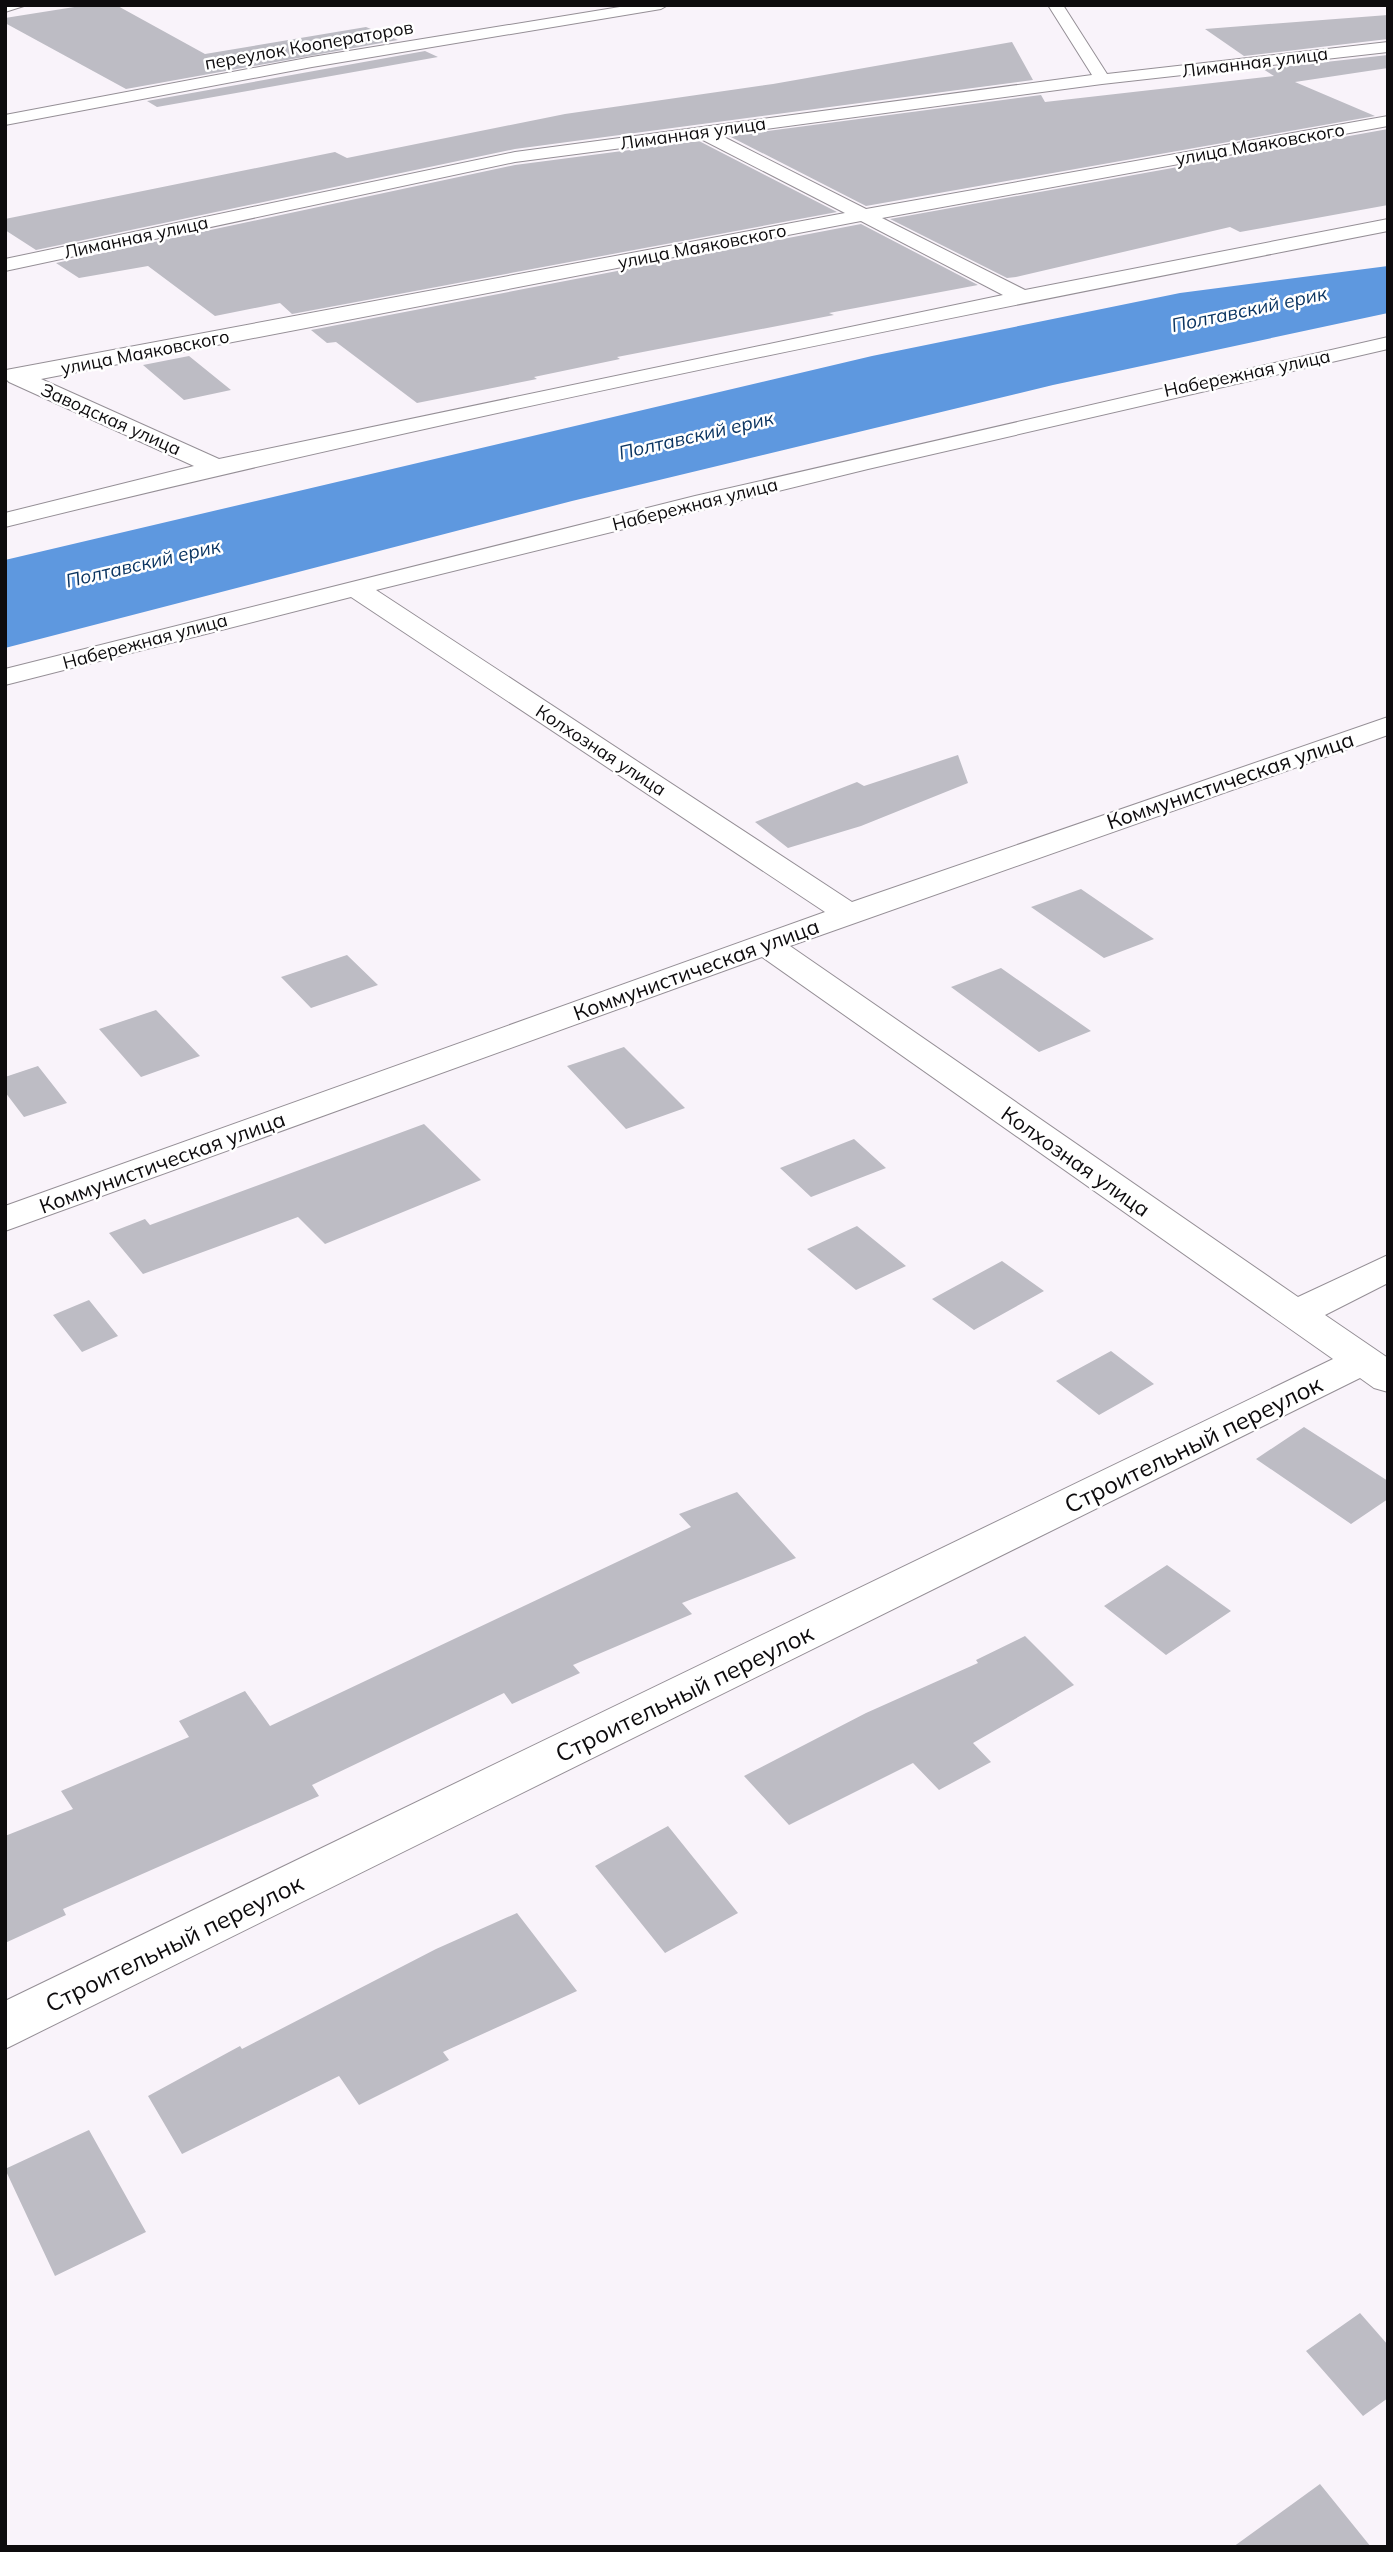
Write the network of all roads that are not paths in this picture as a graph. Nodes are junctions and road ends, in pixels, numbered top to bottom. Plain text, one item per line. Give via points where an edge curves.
1 (20, 5) edge
2 (661, 5) edge
3 (1055, 5) edge
4 (5, 8) edge
5 (1388, 47) edge
6 (1102, 79) junction
7 (5, 120) edge
8 (1388, 121) edge
9 (701, 132) junction
10 (865, 215) junction
11 (1388, 225) edge
12 (5, 265) edge
13 (1022, 297) junction
14 (1388, 343) edge
15 (11, 374) edge
16 (216, 467) junction
17 (5, 520) edge
18 (354, 587) junction
19 (5, 677) edge
20 (1388, 725) edge
21 (849, 914) junction
22 (765, 944) junction
23 (5, 1219) edge
24 (1388, 1268) edge
25 (1295, 1314) junction
26 (1375, 1370) edge
27 (5, 2026) edge

1 - 4 street
2 - 7 street, переулок Кооператоров via 312,62
3 - 6 street
5 - 6 street, Лиманная улица
6 - 9 street, Лиманная улица
8 - 10 street, улица Маяковского
9 - 10 street
9 - 12 street, Лиманная улица via 515,157
10 - 13 street
10 - 15 street, улица Маяковского
11 - 13 street
13 - 16 street
14 - 18 street, Набережная улица via 1132,398
15 - 16 street, Заводская улица
16 - 17 street
18 - 19 street, Набережная улица
18 - 21 street, Колхозная улица
20 - 21 street, Коммунистическая улица
21 - 22 street, Коммунистическая улица
22 - 23 street, Коммунистическая улица
22 - 25 street, Колхозная улица
24 - 25 street
25 - 26 street, Колхозная улица
26 - 27 street, Строительный переулок

